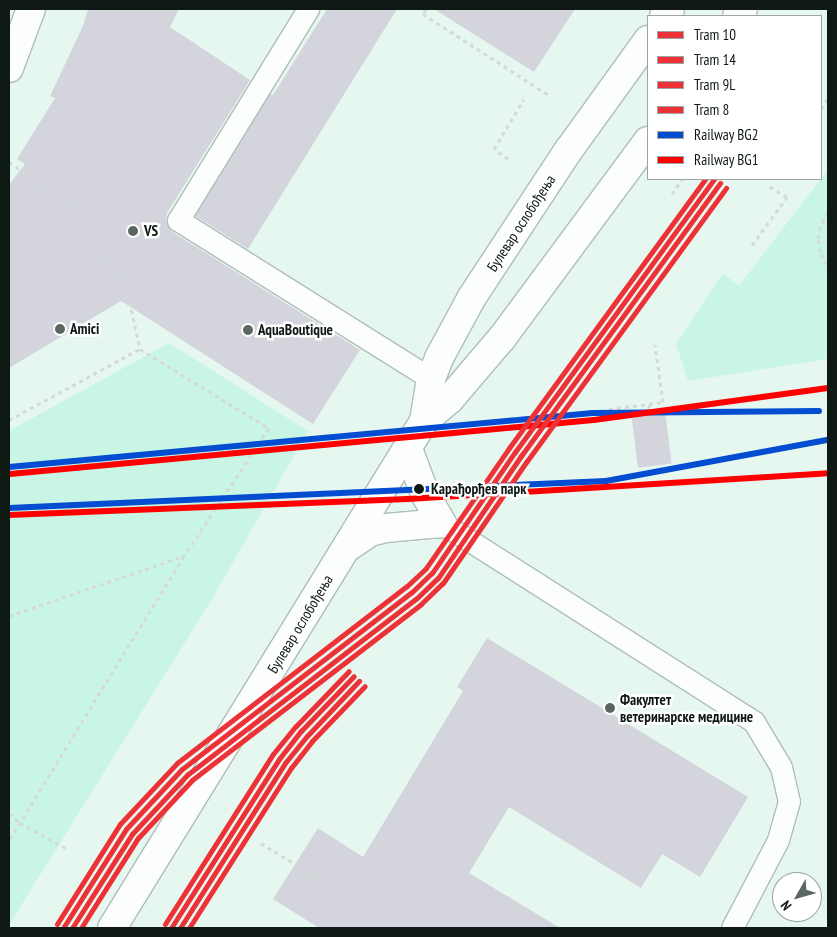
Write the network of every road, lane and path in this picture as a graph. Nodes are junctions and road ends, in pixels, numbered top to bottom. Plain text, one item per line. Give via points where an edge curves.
1 (31, 9) edge
2 (308, 9) edge
3 (426, 9) edge
4 (647, 41) edge
5 (10, 61) edge
6 (550, 96) dead end
7 (524, 98) dead end
8 (647, 142) edge
9 (508, 159) dead end
10 (9, 162) edge
11 (681, 180) edge
12 (767, 185) dead end
13 (672, 194) dead end
14 (828, 212) edge
15 (752, 245) dead end
16 (828, 266) edge
17 (655, 345) dead end
18 (140, 348) junction
19 (431, 379) junction
20 (649, 404) junction
21 (609, 409) dead end
22 (650, 413) dead end
23 (9, 420) edge
24 (424, 421) junction
25 (408, 449) junction
26 (442, 524) junction
27 (346, 547) junction
28 (184, 556) junction
29 (9, 616) edge
30 (9, 813) edge
31 (20, 823) junction
32 (9, 840) edge
33 (261, 843) dead end
34 (66, 848) dead end
35 (326, 883) dead end
36 (112, 928) edge
37 (732, 928) edge

1 - 5 main road
2 - 19 lane via 178,220
3 - 6 path via 423,14
4 - 19 main road, Булевар ослобођења via 568,151 472,297
7 - 9 path via 494,149
8 - 24 main road, Булевар ослобођења via 502,338 450,398
10 - 18 path via 76,208 128,294
11 - 13 path
12 - 15 path via 787,198
14 - 16 path via 818,240
17 - 20 path via 663,402
18 - 23 path
18 - 28 path via 269,428
19 - 24 main road, Булевар ослобођења
20 - 21 path
20 - 22 path
24 - 25 main road, Булевар ослобођења
25 - 26 main road via 429,502
25 - 27 main road, Булевар ослобођења
26 - 27 main road via 386,528 370,532
26 - 37 lane via 754,722 781,767 789,801 778,840
27 - 36 main road, Булевар ослобођења
28 - 29 path
28 - 31 path
30 - 31 path
31 - 32 path
31 - 34 path
33 - 35 path

